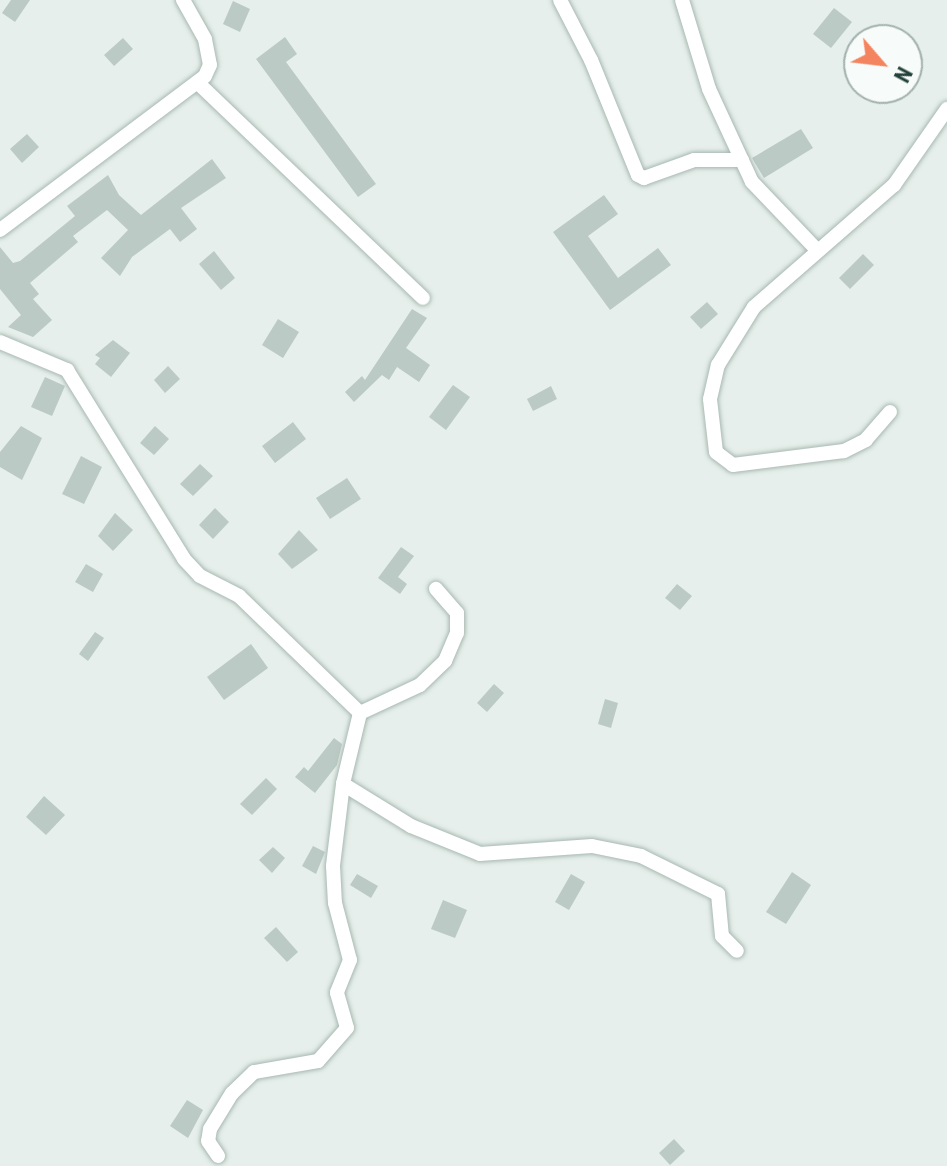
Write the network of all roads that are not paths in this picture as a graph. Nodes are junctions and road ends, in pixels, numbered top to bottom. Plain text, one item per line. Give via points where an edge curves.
1 (183, 0) edge
2 (560, 0) edge
3 (682, 0) edge
4 (198, 83) junction
5 (947, 109) edge
6 (742, 160) junction
7 (0, 230) edge
8 (817, 250) junction
9 (423, 298) dead end
10 (0, 342) edge
11 (890, 412) dead end
12 (436, 589) dead end
13 (360, 713) junction
14 (343, 784) junction
15 (737, 951) dead end
16 (218, 1156) dead end

1 - 4 street via 205,39 210,65
2 - 6 street via 638,175 644,178 694,160
3 - 6 street via 709,89
4 - 7 street
4 - 9 street
5 - 8 street via 894,185
6 - 8 street via 752,182
8 - 11 street via 754,307 718,365 710,399 716,452 733,465 844,451 866,440
10 - 13 street via 67,370 184,559 200,576 239,596
12 - 13 street via 457,613 457,633 445,661 420,685
13 - 14 street
14 - 15 street via 411,826 480,854 592,846 641,856 718,894 722,936
14 - 16 street via 333,866 335,903 350,960 337,993 347,1028 318,1061 254,1072 232,1093 210,1129 208,1141

